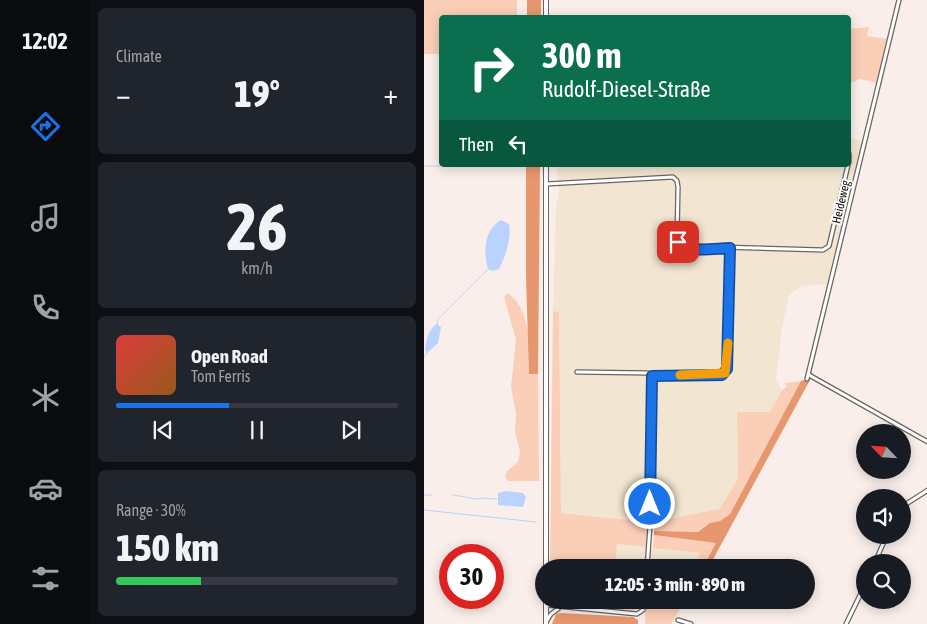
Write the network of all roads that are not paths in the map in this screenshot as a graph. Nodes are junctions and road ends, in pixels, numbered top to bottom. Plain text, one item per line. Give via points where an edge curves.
1 (546, 0) edge
2 (899, 0) edge
3 (546, 15) edge
4 (546, 167) edge
5 (848, 167) edge
6 (546, 184) junction
7 (730, 248) junction
8 (577, 372) dead end
9 (652, 376) junction
10 (927, 442) edge
11 (927, 490) edge
12 (911, 501) edge
13 (546, 559) edge
14 (648, 559) edge
15 (856, 603) edge
16 (546, 609) edge
17 (558, 609) edge
18 (572, 609) edge
19 (643, 609) edge
20 (678, 620) dead end
21 (546, 624) edge
22 (691, 624) edge
23 (846, 624) edge

1 - 3 main road
2 - 10 street, Heideweg via 808,377
4 - 6 main road
5 - 7 street via 826,250
6 - 7 street via 673,177 678,187 677,239 680,244 689,248
6 - 13 main road
7 - 9 street via 725,373
8 - 9 street via 648,373
9 - 14 street
11 - 12 street
15 - 23 street
16 - 21 main road
17 - 21 street
18 - 19 street via 636,614
20 - 22 street

